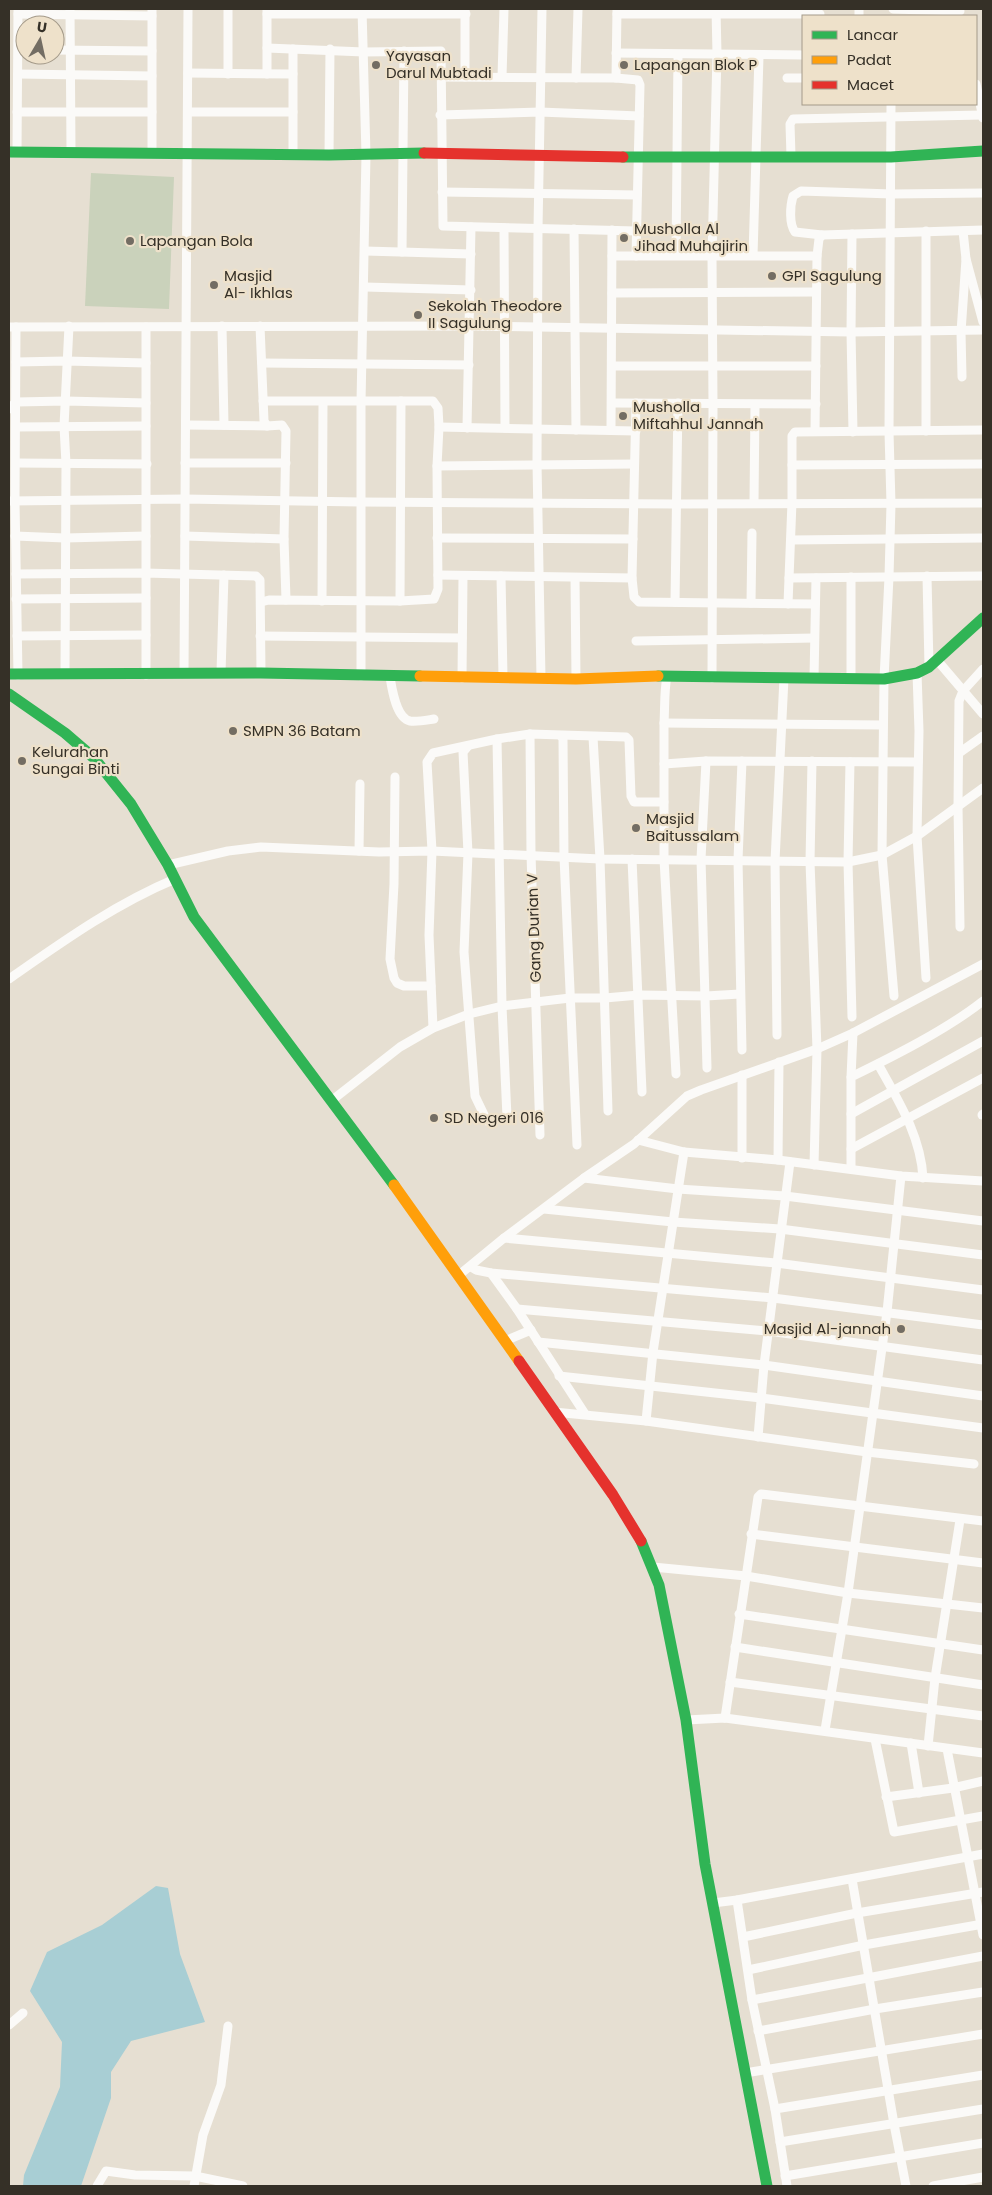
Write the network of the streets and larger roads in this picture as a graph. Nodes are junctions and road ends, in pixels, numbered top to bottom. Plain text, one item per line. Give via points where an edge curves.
1 (188, 9) edge
2 (228, 9) edge
3 (504, 9) edge
4 (542, 9) edge
5 (578, 9) edge
6 (893, 9) edge
7 (18, 11) edge
8 (267, 11) edge
9 (362, 11) edge
10 (617, 11) edge
11 (70, 12) edge
12 (152, 12) edge
13 (466, 12) edge
14 (716, 12) edge
15 (960, 12) edge
16 (820, 13) edge
17 (267, 48) junction
18 (294, 49) junction
19 (330, 49) junction
20 (65, 50) edge
21 (70, 50) junction
22 (152, 51) junction
23 (404, 51) junction
24 (364, 52) junction
25 (616, 53) junction
26 (717, 54) junction
27 (678, 55) junction
28 (802, 55) edge
29 (759, 56) junction
30 (19, 65) edge
31 (188, 73) junction
32 (18, 74) junction
33 (70, 74) junction
34 (228, 74) junction
35 (267, 74) junction
36 (294, 74) junction
37 (152, 76) junction
38 (441, 77) junction
39 (465, 77) junction
40 (502, 77) junction
41 (541, 77) junction
42 (576, 78) junction
43 (616, 78) junction
44 (787, 78) dead end
45 (802, 78) edge
46 (977, 89) edge
47 (891, 105) edge
48 (17, 112) junction
49 (70, 112) junction
50 (152, 112) junction
51 (188, 112) junction
52 (294, 112) junction
53 (540, 112) junction
54 (440, 115) junction
55 (639, 116) junction
56 (983, 117) edge
57 (890, 118) junction
58 (983, 150) edge
59 (70, 151) junction
60 (13, 152) edge
61 (152, 152) junction
62 (188, 153) junction
63 (402, 153) junction
64 (440, 154) junction
65 (293, 155) junction
66 (329, 155) junction
67 (366, 155) junction
68 (539, 155) junction
69 (791, 156) junction
70 (638, 157) junction
71 (714, 157) junction
72 (754, 157) junction
73 (891, 157) junction
74 (677, 158) junction
75 (442, 192) junction
76 (539, 193) junction
77 (983, 193) edge
78 (637, 194) junction
79 (892, 194) junction
80 (471, 227) junction
81 (504, 228) junction
82 (538, 228) junction
83 (574, 229) junction
84 (612, 230) junction
85 (983, 230) edge
86 (636, 231) junction
87 (926, 231) junction
88 (963, 231) junction
89 (892, 232) junction
90 (822, 234) junction
91 (852, 234) junction
92 (365, 251) junction
93 (402, 252) junction
94 (471, 254) junction
95 (676, 255) junction
96 (753, 255) junction
97 (612, 256) junction
98 (636, 256) junction
99 (712, 256) junction
100 (817, 256) junction
101 (966, 259) junction
102 (365, 287) junction
103 (470, 290) junction
104 (712, 292) junction
105 (816, 292) junction
106 (612, 293) junction
107 (983, 322) edge
108 (69, 326) junction
109 (186, 326) junction
110 (222, 326) junction
111 (260, 326) junction
112 (470, 326) junction
113 (13, 327) edge
114 (146, 327) junction
115 (364, 327) junction
116 (503, 327) junction
117 (538, 327) junction
118 (576, 328) junction
119 (613, 328) junction
120 (712, 329) junction
121 (816, 330) junction
122 (889, 330) junction
123 (983, 330) edge
124 (925, 331) junction
125 (851, 332) junction
126 (961, 332) junction
127 (66, 361) junction
128 (16, 362) junction
129 (146, 363) junction
130 (262, 363) junction
131 (362, 364) junction
132 (469, 365) junction
133 (613, 366) junction
134 (713, 366) junction
135 (816, 366) junction
136 (962, 377) dead end
137 (66, 400) junction
138 (263, 401) junction
139 (401, 401) junction
140 (16, 402) junction
141 (322, 402) junction
142 (361, 402) junction
143 (146, 403) junction
144 (613, 403) junction
145 (636, 403) junction
146 (678, 403) junction
147 (816, 404) junction
148 (713, 405) junction
149 (754, 405) junction
150 (9, 409) edge
151 (186, 425) junction
152 (224, 425) junction
153 (64, 426) junction
154 (146, 426) junction
155 (267, 426) junction
156 (16, 427) junction
157 (439, 427) junction
158 (467, 428) junction
159 (505, 428) junction
160 (538, 428) junction
161 (576, 430) junction
162 (612, 430) junction
163 (983, 430) edge
164 (636, 431) junction
165 (926, 431) junction
166 (815, 432) junction
167 (854, 432) junction
168 (888, 432) junction
169 (16, 463) junction
170 (185, 463) junction
171 (286, 463) junction
172 (537, 463) junction
173 (66, 464) junction
174 (147, 464) junction
175 (634, 464) junction
176 (983, 464) edge
177 (891, 465) junction
178 (437, 466) junction
179 (792, 466) junction
180 (185, 499) junction
181 (66, 500) junction
182 (146, 500) junction
183 (285, 500) junction
184 (12, 501) edge
185 (401, 501) junction
186 (322, 502) junction
187 (360, 502) junction
188 (438, 502) junction
189 (538, 502) junction
190 (754, 502) junction
191 (792, 502) junction
192 (634, 503) junction
193 (712, 503) junction
194 (983, 503) edge
195 (676, 504) junction
196 (890, 504) junction
197 (752, 533) dead end
198 (15, 536) junction
199 (146, 536) junction
200 (185, 536) junction
201 (65, 538) junction
202 (437, 538) junction
203 (983, 538) edge
204 (284, 539) junction
205 (538, 539) junction
206 (633, 539) junction
207 (790, 540) junction
208 (890, 540) junction
209 (145, 573) junction
210 (16, 574) junction
211 (66, 574) junction
212 (224, 575) junction
213 (438, 575) junction
214 (184, 576) junction
215 (463, 576) junction
216 (501, 576) junction
217 (539, 576) junction
218 (927, 576) junction
219 (983, 576) edge
220 (850, 577) junction
221 (889, 577) junction
222 (575, 578) junction
223 (632, 578) junction
224 (790, 578) junction
225 (816, 578) junction
226 (65, 598) junction
227 (146, 598) junction
228 (16, 599) junction
229 (286, 600) junction
230 (361, 600) junction
231 (322, 601) junction
232 (400, 601) junction
233 (261, 602) junction
234 (674, 602) junction
235 (712, 603) junction
236 (751, 603) junction
237 (788, 604) junction
238 (815, 604) junction
239 (983, 618) edge
240 (146, 634) junction
241 (17, 636) junction
242 (65, 636) junction
243 (260, 636) junction
244 (360, 636) junction
245 (462, 638) junction
246 (814, 638) junction
247 (710, 640) junction
248 (636, 641) dead end
249 (933, 663) junction
250 (983, 669) edge
251 (184, 673) junction
252 (221, 673) junction
253 (261, 673) junction
254 (917, 673) junction
255 (13, 674) edge
256 (65, 674) junction
257 (146, 675) junction
258 (361, 676) junction
259 (668, 676) junction
260 (390, 677) junction
261 (503, 677) junction
262 (462, 678) junction
263 (540, 678) junction
264 (712, 678) junction
265 (784, 678) junction
266 (814, 678) junction
267 (576, 679) junction
268 (851, 679) junction
269 (884, 679) junction
270 (963, 691) junction
271 (9, 694) edge
272 (983, 714) edge
273 (434, 719) dead end
274 (664, 723) junction
275 (780, 723) junction
276 (883, 725) junction
277 (530, 734) junction
278 (561, 736) junction
279 (983, 736) edge
280 (593, 737) junction
281 (497, 739) junction
282 (468, 746) junction
283 (959, 753) junction
284 (706, 761) junction
285 (742, 761) junction
286 (779, 761) junction
287 (812, 762) junction
288 (850, 762) junction
289 (882, 762) junction
290 (918, 762) junction
291 (664, 764) junction
292 (395, 777) dead end
293 (360, 784) dead end
294 (983, 788) edge
295 (664, 802) junction
296 (958, 807) junction
297 (917, 836) junction
298 (359, 851) junction
299 (432, 851) junction
300 (395, 852) junction
301 (468, 853) junction
302 (500, 854) junction
303 (531, 854) junction
304 (882, 855) junction
305 (564, 857) junction
306 (600, 859) junction
307 (632, 859) junction
308 (664, 859) junction
309 (700, 859) junction
310 (738, 860) junction
311 (775, 861) junction
312 (810, 862) junction
313 (848, 862) junction
314 (168, 865) junction
315 (174, 879) junction
316 (960, 927) dead end
317 (983, 964) edge
318 (926, 978) dead end
319 (9, 979) edge
320 (431, 986) junction
321 (740, 994) junction
322 (639, 995) junction
323 (673, 996) junction
324 (706, 996) junction
325 (894, 996) dead end
326 (570, 998) junction
327 (605, 998) junction
328 (536, 1001) junction
329 (983, 1001) edge
330 (502, 1006) junction
331 (469, 1014) junction
332 (852, 1017) dead end
333 (434, 1028) junction
334 (853, 1034) junction
335 (777, 1035) dead end
336 (983, 1042) edge
337 (817, 1049) junction
338 (742, 1050) dead end
339 (779, 1062) junction
340 (878, 1064) junction
341 (707, 1068) dead end
342 (676, 1074) dead end
343 (742, 1075) junction
344 (851, 1077) junction
345 (983, 1078) edge
346 (892, 1090) junction
347 (642, 1092) dead end
348 (331, 1101) junction
349 (608, 1111) dead end
350 (851, 1114) junction
351 (507, 1117) dead end
352 (908, 1119) junction
353 (487, 1121) dead end
354 (540, 1135) dead end
355 (638, 1140) junction
356 (577, 1146) dead end
357 (851, 1148) junction
358 (684, 1152) junction
359 (742, 1158) junction
360 (778, 1160) junction
361 (790, 1162) junction
362 (814, 1165) junction
363 (851, 1169) junction
364 (901, 1176) junction
365 (584, 1178) junction
366 (923, 1178) junction
367 (983, 1182) edge
368 (678, 1189) junction
369 (785, 1196) junction
370 (544, 1209) junction
371 (898, 1211) junction
372 (983, 1221) edge
373 (673, 1222) junction
374 (780, 1229) junction
375 (504, 1238) junction
376 (895, 1243) junction
377 (668, 1253) junction
378 (983, 1256) edge
379 (776, 1263) junction
380 (470, 1267) junction
381 (491, 1273) junction
382 (459, 1275) junction
383 (891, 1277) junction
384 (663, 1288) junction
385 (983, 1290) edge
386 (772, 1298) junction
387 (518, 1309) junction
388 (887, 1312) junction
389 (659, 1320) junction
390 (983, 1325) edge
391 (531, 1330) junction
392 (768, 1331) junction
393 (505, 1341) junction
394 (538, 1342) junction
395 (882, 1346) junction
396 (653, 1352) junction
397 (983, 1360) edge
398 (764, 1365) junction
399 (559, 1376) junction
400 (877, 1382) junction
401 (651, 1385) junction
402 (983, 1396) edge
403 (761, 1398) junction
404 (554, 1412) junction
405 (585, 1414) junction
406 (872, 1414) junction
407 (646, 1421) junction
408 (983, 1428) edge
409 (758, 1436) junction
410 (867, 1452) junction
411 (974, 1464) dead end
412 (859, 1506) junction
413 (960, 1520) junction
414 (983, 1521) edge
415 (751, 1534) junction
416 (853, 1548) junction
417 (954, 1560) junction
418 (983, 1563) edge
419 (654, 1567) junction
420 (746, 1576) junction
421 (848, 1593) junction
422 (947, 1603) junction
423 (983, 1608) edge
424 (739, 1614) junction
425 (843, 1629) junction
426 (940, 1644) junction
427 (735, 1647) junction
428 (983, 1650) edge
429 (837, 1663) junction
430 (935, 1678) junction
431 (730, 1682) junction
432 (983, 1685) edge
433 (831, 1697) junction
434 (932, 1710) junction
435 (983, 1716) edge
436 (725, 1718) junction
437 (686, 1720) junction
438 (826, 1730) junction
439 (875, 1739) junction
440 (911, 1743) junction
441 (928, 1746) junction
442 (947, 1749) junction
443 (983, 1753) edge
444 (983, 1781) edge
445 (953, 1788) junction
446 (920, 1793) junction
447 (886, 1797) junction
448 (983, 1816) edge
449 (962, 1821) junction
450 (983, 1854) edge
451 (969, 1857) junction
452 (852, 1879) junction
453 (979, 1892) edge
454 (737, 1900) junction
455 (713, 1903) junction
456 (857, 1912) junction
457 (982, 1924) edge
458 (983, 1935) edge
459 (743, 1938) junction
460 (864, 1945) junction
461 (983, 1956) edge
462 (748, 1970) junction
463 (870, 1978) junction
464 (983, 1992) edge
465 (752, 2000) junction
466 (875, 2009) junction
467 (23, 2014) dead end
468 (9, 2025) edge
469 (228, 2026) dead end
470 (758, 2031) junction
471 (983, 2034) edge
472 (882, 2052) junction
473 (766, 2070) junction
474 (745, 2073) junction
475 (983, 2075) edge
476 (890, 2091) junction
477 (775, 2109) junction
478 (983, 2109) edge
479 (894, 2124) junction
480 (780, 2142) junction
481 (983, 2143) edge
482 (902, 2158) junction
483 (195, 2176) junction
484 (785, 2176) junction
485 (983, 2177) edge
486 (227, 2185) edge
487 (97, 2186) edge
488 (194, 2186) edge
489 (243, 2186) edge
490 (766, 2186) edge
491 (787, 2186) edge
492 (906, 2186) edge
493 (932, 2186) edge

1 - 31 street
2 - 34 street
3 - 40 street
4 - 41 street
5 - 42 street
6 - 15 street
7 - 11 street
8 - 9 street
8 - 17 street
9 - 13 street
9 - 24 street
10 - 14 street
10 - 25 street
11 - 12 street
11 - 21 street
12 - 22 street
13 - 39 street
14 - 16 street
14 - 26 street
17 - 18 street
17 - 35 street
18 - 19 street
18 - 36 street
19 - 24 street
19 - 66 street
20 - 21 street
21 - 22 street
21 - 33 street
22 - 37 street
23 - 24 street
23 - 38 street via 441,52
23 - 63 street
24 - 67 street
25 - 27 street
25 - 43 street
26 - 27 street
26 - 29 street
26 - 71 street
27 - 74 street
28 - 29 street
29 - 72 street
30 - 32 street
31 - 34 street
31 - 51 street
32 - 33 street
32 - 48 street
33 - 37 street
33 - 49 street
34 - 35 street
35 - 36 street
36 - 52 street
37 - 50 street
38 - 39 street
38 - 54 street
39 - 40 street
40 - 41 street
41 - 42 street
41 - 53 street
42 - 43 street
43 - 55 street via 638,80
44 - 45 street
46 - 56 street
47 - 57 street
48 - 49 street
48 - 60 street
49 - 50 street
49 - 59 street
50 - 61 street
51 - 52 street
51 - 62 street
52 - 65 street
53 - 54 street
53 - 55 street
53 - 68 street
54 - 64 street
55 - 70 street
56 - 57 street
57 - 69 street via 793,119 790,124
57 - 73 street
58 - 73 street
59 - 60 street
59 - 61 street
61 - 62 street
62 - 65 street
62 - 109 street
63 - 64 street
63 - 67 street
63 - 93 street
64 - 68 street
64 - 75 street
65 - 66 street
66 - 67 street
67 - 92 street
68 - 70 street
68 - 76 street
69 - 72 street
69 - 73 street
70 - 74 street
70 - 78 street
71 - 72 street
71 - 74 street
71 - 99 street
72 - 96 street
73 - 79 street
74 - 95 street
75 - 76 street
75 - 80 street via 443,226
76 - 78 street
76 - 82 street
77 - 79 street
78 - 86 street
79 - 89 street
79 - 90 street via 801,191 793,196 792,228 795,232
80 - 81 street
80 - 94 street
81 - 82 street
81 - 116 street
82 - 83 street
82 - 117 street
83 - 84 street
83 - 118 street
84 - 86 street
84 - 97 street
85 - 88 street
86 - 98 street
87 - 88 street
87 - 89 street
87 - 124 street
88 - 101 street
89 - 91 street
89 - 122 street
90 - 91 street
90 - 100 street
91 - 125 street
92 - 93 street
92 - 102 street
93 - 94 street
94 - 103 street
95 - 98 street
95 - 99 street
96 - 99 street
96 - 100 street
97 - 98 street
97 - 106 street
99 - 104 street
100 - 105 street
101 - 107 street
101 - 126 street
102 - 103 street
102 - 115 street
103 - 112 street
104 - 105 street
104 - 106 street
104 - 120 street
105 - 121 street
106 - 119 street
108 - 113 street
108 - 114 street
108 - 127 street
109 - 110 street
109 - 114 street
109 - 151 street
110 - 111 street
110 - 152 street
111 - 115 street
111 - 130 street
112 - 115 street
112 - 116 street
112 - 132 street
113 - 128 street
114 - 129 street
115 - 131 street
116 - 117 street
116 - 159 street
117 - 118 street
117 - 160 street
118 - 119 street
118 - 161 street
119 - 120 street
119 - 133 street
120 - 121 street
120 - 134 street
121 - 125 street
121 - 135 street
122 - 124 street
122 - 125 street
122 - 168 street
123 - 126 street
124 - 126 street
124 - 165 street
125 - 167 street
126 - 136 street
127 - 128 street
127 - 129 street
127 - 137 street
128 - 140 street
129 - 143 street
130 - 131 street
130 - 138 street
131 - 132 street
131 - 142 street
132 - 158 street
133 - 134 street
133 - 144 street
134 - 135 street
134 - 148 street
135 - 147 street
137 - 140 street
137 - 143 street
137 - 153 street
138 - 141 street
138 - 155 street
139 - 142 street
139 - 157 street via 433,401 438,408
139 - 185 street
140 - 150 street
140 - 156 street
141 - 142 street
141 - 186 street
142 - 187 street
143 - 154 street
144 - 145 street
144 - 162 street
145 - 146 street
145 - 164 street
146 - 148 street
146 - 195 street
147 - 149 street
147 - 166 street
148 - 149 street
148 - 193 street
149 - 190 street
151 - 152 street
151 - 170 street
152 - 155 street
153 - 154 street
153 - 156 street
153 - 173 street
154 - 174 street
155 - 171 street via 282,425 286,431
156 - 169 street
157 - 158 street
157 - 178 street
158 - 159 street
159 - 160 street
160 - 161 street
160 - 172 street
161 - 162 street
162 - 164 street
163 - 165 street
164 - 175 street
165 - 168 street
166 - 167 street
166 - 179 street via 795,432 792,436
167 - 168 street
168 - 177 street
169 - 173 street
169 - 184 street
170 - 171 street
170 - 180 street
171 - 183 street
172 - 175 street
172 - 178 street
172 - 189 street
173 - 174 street
173 - 181 street
174 - 182 street
175 - 192 street
176 - 177 street
177 - 179 street
177 - 196 street
178 - 188 street
179 - 191 street
180 - 182 street
180 - 183 street
180 - 200 street
181 - 182 street
181 - 184 street
181 - 201 street
182 - 199 street
183 - 186 street
183 - 204 street
184 - 198 street
185 - 187 street
185 - 188 street
185 - 232 street
186 - 187 street
186 - 231 street
187 - 230 street
188 - 189 street
188 - 202 street
189 - 192 street
189 - 205 street
190 - 191 street
190 - 193 street
191 - 196 street
191 - 207 street
192 - 195 street
192 - 206 street
193 - 195 street
193 - 235 street
194 - 196 street
195 - 234 street
196 - 208 street
197 - 236 street
198 - 201 street
198 - 210 street
199 - 201 street
199 - 209 street
200 - 204 street
200 - 214 street
201 - 211 street
202 - 205 street
202 - 213 street
203 - 208 street
204 - 229 street
205 - 206 street
205 - 217 street
206 - 223 street
207 - 208 street
207 - 224 street
208 - 221 street
209 - 211 street
209 - 214 street
209 - 227 street
210 - 211 street
210 - 228 street
211 - 226 street
212 - 214 street
212 - 233 street via 256,576 260,580
212 - 252 street
213 - 215 street
213 - 232 street via 434,599
214 - 251 street
215 - 216 street
215 - 245 street
216 - 217 street
216 - 261 street
217 - 222 street
217 - 263 street
218 - 219 street
218 - 221 street
218 - 249 street
220 - 221 street
220 - 225 street
220 - 268 street
221 - 269 street
222 - 223 street
222 - 267 street
223 - 234 street via 634,597 639,602
224 - 225 street
224 - 237 street
225 - 238 street
226 - 227 street
226 - 228 street
226 - 242 street
227 - 240 street
228 - 241 street
229 - 231 street
229 - 233 street
230 - 231 street
230 - 232 street
230 - 244 street
233 - 243 street
234 - 235 street
235 - 236 street
235 - 247 street
236 - 237 street
237 - 238 street
238 - 246 street
239 - 249 street
240 - 242 street
240 - 257 street
241 - 242 street
241 - 255 street
242 - 256 street
243 - 244 street
243 - 253 street
244 - 245 street
244 - 258 street
245 - 262 street
246 - 247 street
246 - 266 street
247 - 248 street
247 - 264 street
249 - 254 street
249 - 270 street
250 - 270 street
251 - 252 street
251 - 257 street
252 - 253 street
253 - 258 street
254 - 269 street
254 - 290 street
255 - 256 street
256 - 257 street
258 - 260 street
259 - 264 street
259 - 267 street
259 - 274 street via 664,693
260 - 262 street
260 - 273 street via 395,702 403,718 411,721
261 - 262 street
261 - 263 street
263 - 267 street
264 - 265 street
265 - 266 street
265 - 275 street
266 - 268 street
268 - 269 street
269 - 276 street
270 - 272 street
270 - 283 street via 959,701
271 - 314 street via 66,733 94,758 131,804
274 - 275 street
274 - 291 street
275 - 276 street
275 - 286 street
276 - 289 street
277 - 278 street
277 - 281 street
277 - 303 street, Gang Durian V
278 - 280 street
278 - 305 street via 564,739
279 - 283 street
280 - 295 street via 626,737 629,740 631,796 634,802
280 - 306 street
281 - 282 street
281 - 302 street
282 - 299 street via 433,753 427,762
282 - 301 street via 463,752
283 - 296 street
284 - 285 street
284 - 291 street
284 - 309 street
285 - 286 street
285 - 310 street
286 - 287 street
286 - 311 street
287 - 288 street
287 - 312 street
288 - 289 street
288 - 313 street
289 - 290 street
289 - 304 street
290 - 297 street
291 - 295 street
292 - 300 street
293 - 298 street
294 - 296 street
295 - 308 street
296 - 297 street
296 - 316 street
297 - 304 street
297 - 318 street
298 - 300 street
298 - 314 street via 261,847
299 - 300 street
299 - 301 street
299 - 320 street
300 - 320 street via 390,959 394,978 404,986
301 - 302 street
301 - 331 street via 464,952
302 - 303 street
302 - 330 street
303 - 305 street
303 - 328 street, Gang Durian V
304 - 313 street
304 - 325 street
305 - 306 street
305 - 326 street
306 - 307 street
306 - 327 street
307 - 308 street
307 - 322 street
308 - 309 street
308 - 323 street
309 - 310 street
309 - 324 street
310 - 311 street
310 - 321 street
311 - 312 street
311 - 335 street
312 - 313 street
312 - 337 street
313 - 332 street
314 - 315 street
315 - 319 street via 113,909
315 - 348 street via 194,918
317 - 334 street
320 - 333 street
321 - 324 street
321 - 338 street
322 - 323 street
322 - 327 street
322 - 347 street
323 - 324 street
323 - 342 street
324 - 341 street
326 - 327 street
326 - 328 street
326 - 356 street
327 - 349 street
328 - 330 street
328 - 354 street, Gang Durian V
329 - 340 street
330 - 331 street
330 - 351 street
331 - 333 street
331 - 353 street via 475,1096
333 - 348 street via 400,1047
334 - 337 street
334 - 344 street
336 - 346 street
337 - 339 street
337 - 362 street
339 - 343 street
339 - 360 street
340 - 344 street
340 - 346 street
343 - 355 street via 687,1096
343 - 359 street
344 - 350 street
345 - 352 street
346 - 350 street
346 - 352 street
348 - 382 street
350 - 357 street
352 - 357 street
352 - 366 street
355 - 358 street
355 - 365 street
357 - 363 street
358 - 359 street
358 - 368 street
359 - 360 street
360 - 361 street
361 - 362 street
361 - 369 street
362 - 363 street
363 - 364 street
364 - 366 street
364 - 371 street
365 - 368 street
365 - 370 street
366 - 367 street
368 - 369 street
368 - 373 street
369 - 371 street
369 - 374 street
370 - 373 street
370 - 375 street
371 - 372 street
371 - 376 street
373 - 374 street
373 - 377 street
374 - 376 street
374 - 379 street
375 - 377 street
375 - 380 street
376 - 378 street
376 - 383 street
377 - 379 street
377 - 384 street
379 - 383 street
379 - 386 street
380 - 381 street
380 - 382 street
381 - 384 street
381 - 387 street
382 - 393 street
383 - 385 street
383 - 388 street
384 - 386 street
384 - 389 street
386 - 388 street
386 - 392 street
387 - 389 street
387 - 391 street
388 - 390 street
388 - 395 street
389 - 392 street
389 - 396 street
391 - 393 street
391 - 394 street
392 - 395 street
392 - 398 street
393 - 404 street
394 - 396 street
394 - 399 street
395 - 397 street
395 - 400 street
396 - 398 street
396 - 401 street
398 - 400 street
398 - 403 street
399 - 401 street
399 - 405 street
400 - 402 street
400 - 406 street
401 - 403 street
401 - 407 street
403 - 406 street
403 - 409 street
404 - 405 street
404 - 419 street via 627,1516
405 - 407 street
406 - 408 street
406 - 410 street
407 - 409 street
409 - 410 street
410 - 411 street
410 - 412 street
412 - 413 street
412 - 415 street via 761,1494
412 - 416 street
413 - 414 street
413 - 417 street
415 - 416 street
415 - 420 street
416 - 417 street
416 - 421 street
417 - 418 street
417 - 422 street
419 - 420 street
419 - 437 street
420 - 421 street
420 - 424 street
421 - 422 street
421 - 425 street
422 - 423 street
422 - 426 street
424 - 425 street
424 - 427 street
425 - 426 street
425 - 429 street
426 - 428 street
426 - 430 street
427 - 429 street
427 - 431 street
429 - 430 street
429 - 433 street
430 - 432 street
430 - 434 street
431 - 433 street
431 - 436 street
433 - 434 street
433 - 438 street
434 - 435 street
434 - 441 street
436 - 437 street
436 - 438 street
437 - 455 street
438 - 439 street
439 - 440 street
439 - 447 street
440 - 441 street
440 - 446 street
441 - 442 street
442 - 443 street
442 - 445 street
444 - 445 street
445 - 446 street
445 - 449 street
446 - 447 street
447 - 449 street via 894,1832
448 - 449 street
449 - 451 street
450 - 451 street
451 - 452 street
451 - 453 street
452 - 454 street
452 - 456 street
453 - 456 street
453 - 457 street
454 - 455 street
454 - 459 street
455 - 474 street
456 - 459 street
456 - 460 street
457 - 458 street
457 - 460 street
459 - 462 street
460 - 462 street
460 - 463 street
461 - 463 street
462 - 465 street
463 - 465 street
463 - 466 street
464 - 466 street
465 - 470 street
466 - 470 street
466 - 472 street
467 - 468 street
469 - 483 street via 222,2086 203,2135
470 - 473 street
471 - 472 street
472 - 473 street
472 - 476 street
473 - 474 street
473 - 477 street
474 - 490 street
475 - 476 street
476 - 477 street
476 - 479 street
477 - 480 street
478 - 479 street
479 - 480 street
479 - 482 street
480 - 484 street
481 - 482 street
482 - 484 street
482 - 492 street
483 - 486 street
483 - 487 street via 106,2171
483 - 488 street
484 - 491 street
485 - 493 street
486 - 489 street

